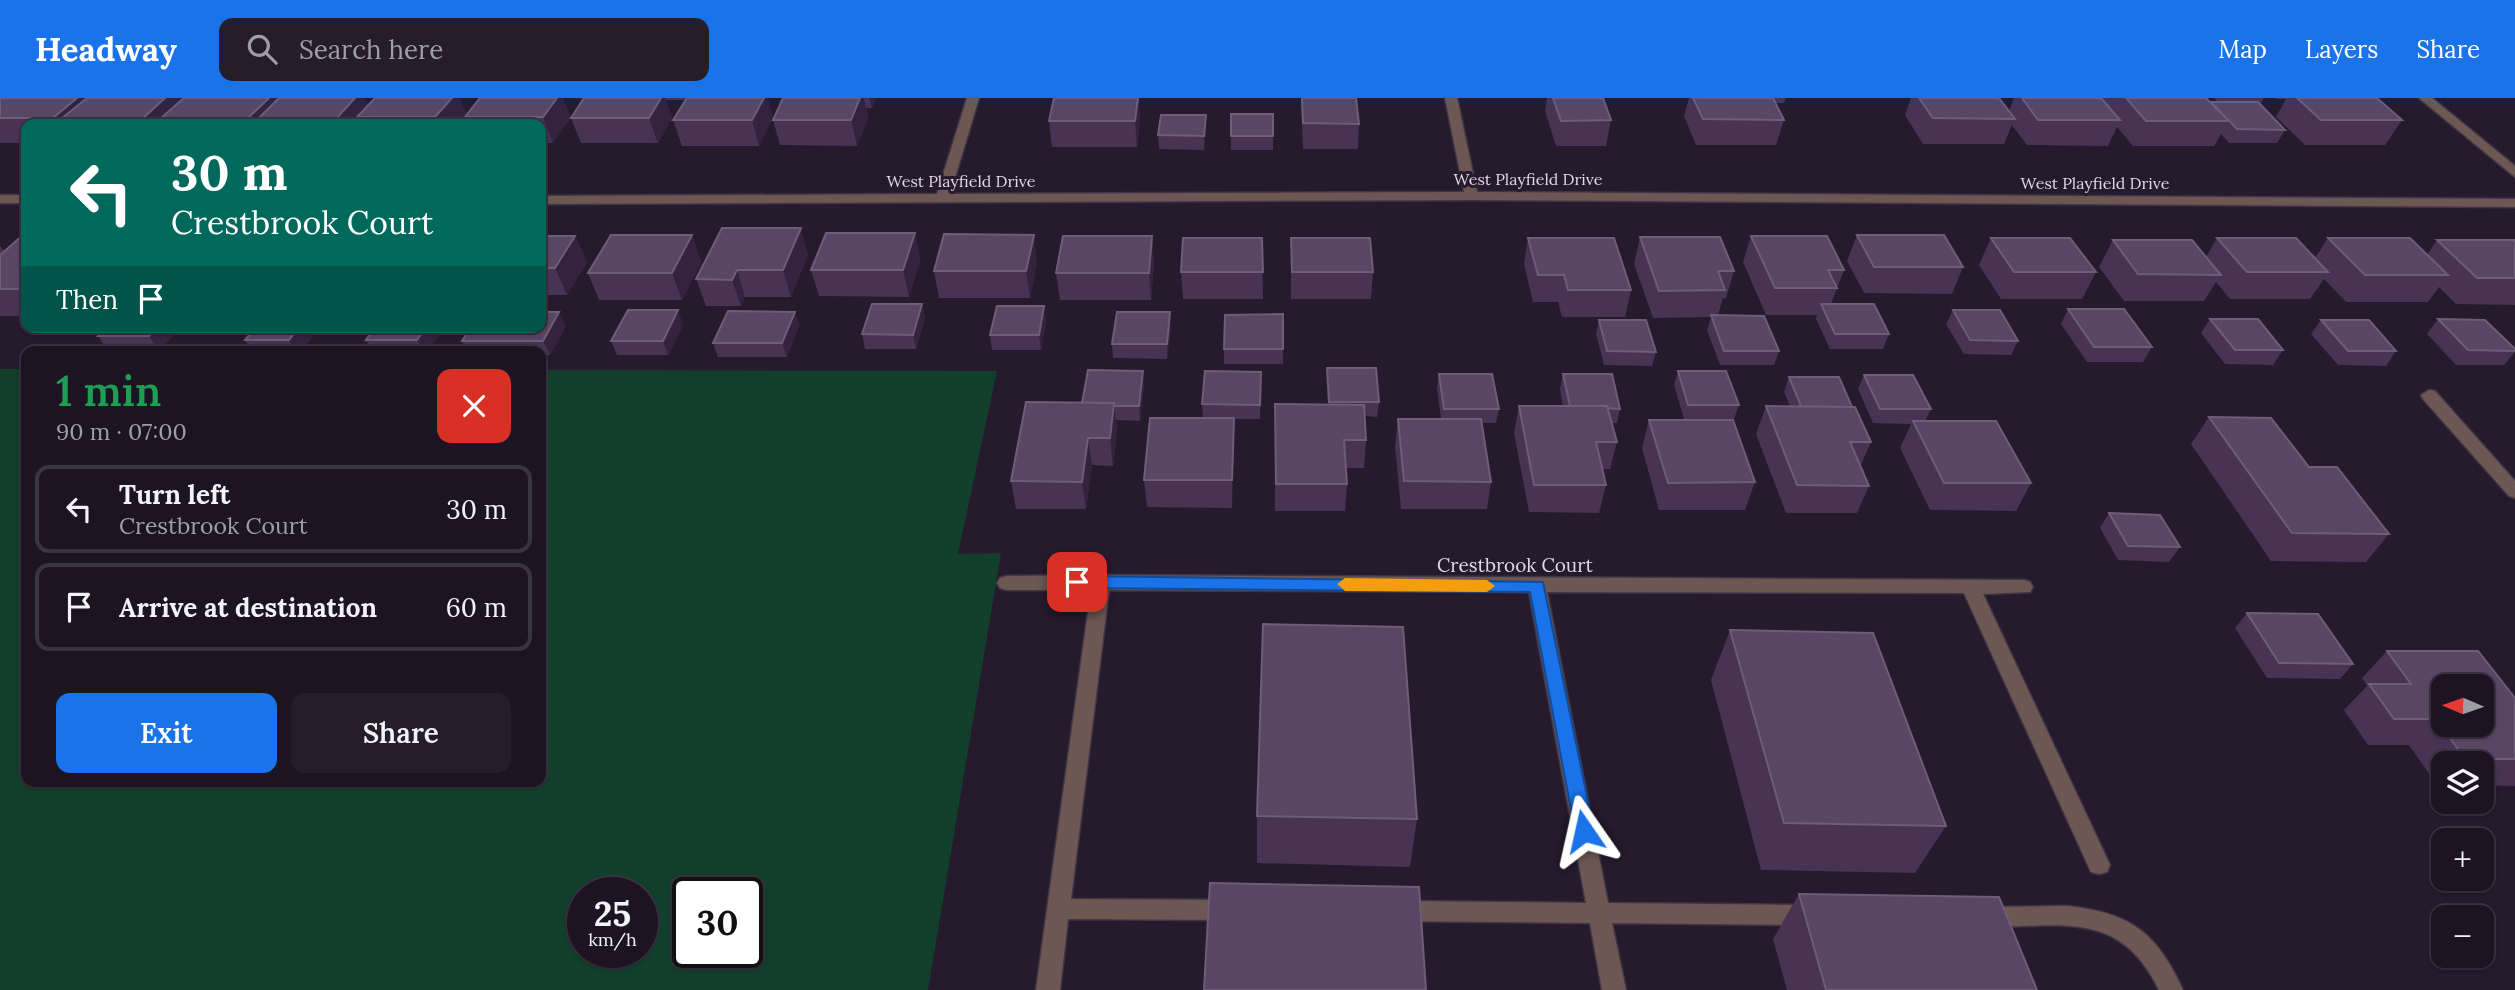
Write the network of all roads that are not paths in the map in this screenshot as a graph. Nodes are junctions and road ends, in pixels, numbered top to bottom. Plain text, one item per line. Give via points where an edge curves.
1 (972, 98) edge
2 (1451, 98) edge
3 (2425, 98) edge
4 (2515, 173) edge
5 (1471, 196) junction
6 (0, 199) edge
7 (21, 199) edge
8 (942, 199) junction
9 (546, 200) edge
10 (2515, 203) edge
11 (2429, 395) dead end
12 (2515, 492) edge
13 (1101, 582) junction
14 (1006, 583) dead end
15 (1537, 586) junction
16 (2024, 587) dead end
17 (1971, 588) junction
18 (2099, 865) dead end
19 (1059, 909) junction
20 (1253, 910) edge
21 (1378, 911) edge
22 (1600, 912) junction
23 (1836, 915) edge
24 (1961, 917) edge
25 (1048, 990) edge
26 (1614, 990) edge
27 (2171, 990) edge

1 - 8 street
2 - 5 street
3 - 4 street
5 - 8 street, West Playfield Drive
5 - 10 street, West Playfield Drive
6 - 7 street
8 - 9 street, West Playfield Drive
11 - 12 street
13 - 14 street, Crestbrook Court
13 - 15 street, Crestbrook Court
13 - 19 street
15 - 17 street, Crestbrook Court
15 - 22 street
16 - 17 street, Crestbrook Court
17 - 18 street
19 - 20 street
19 - 25 street
21 - 22 street
22 - 23 street
22 - 26 street
24 - 27 street via 2086,919 2116,925 2139,940

